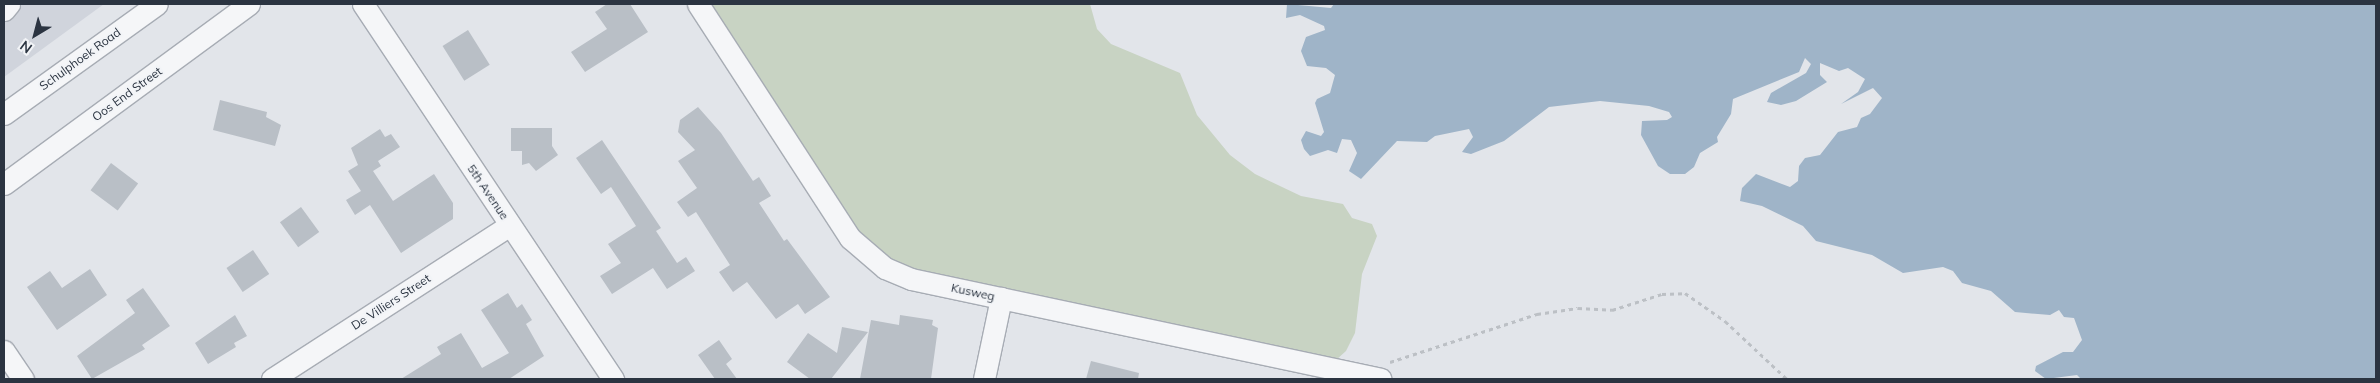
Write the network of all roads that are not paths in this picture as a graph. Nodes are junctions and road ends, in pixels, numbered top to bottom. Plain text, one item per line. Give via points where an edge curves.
1 (9, 4) edge
2 (157, 4) edge
3 (249, 4) edge
4 (363, 4) edge
5 (698, 4) edge
6 (4, 10) edge
7 (4, 114) edge
8 (4, 184) edge
9 (510, 224) junction
10 (1001, 298) junction
11 (4, 351) edge
12 (23, 379) edge
13 (272, 379) edge
14 (613, 379) edge
15 (984, 379) edge
16 (1379, 379) edge

1 - 6 street
2 - 7 street, Schulphoek Road
3 - 8 street, Oos End Street
4 - 9 street, 5th Avenue
5 - 10 street, Kusweg via 840,225 861,250 885,268 911,279
9 - 13 street, De Villiers Street
9 - 14 street, 5th Avenue
10 - 15 street
10 - 16 street, Kusweg
11 - 12 street

